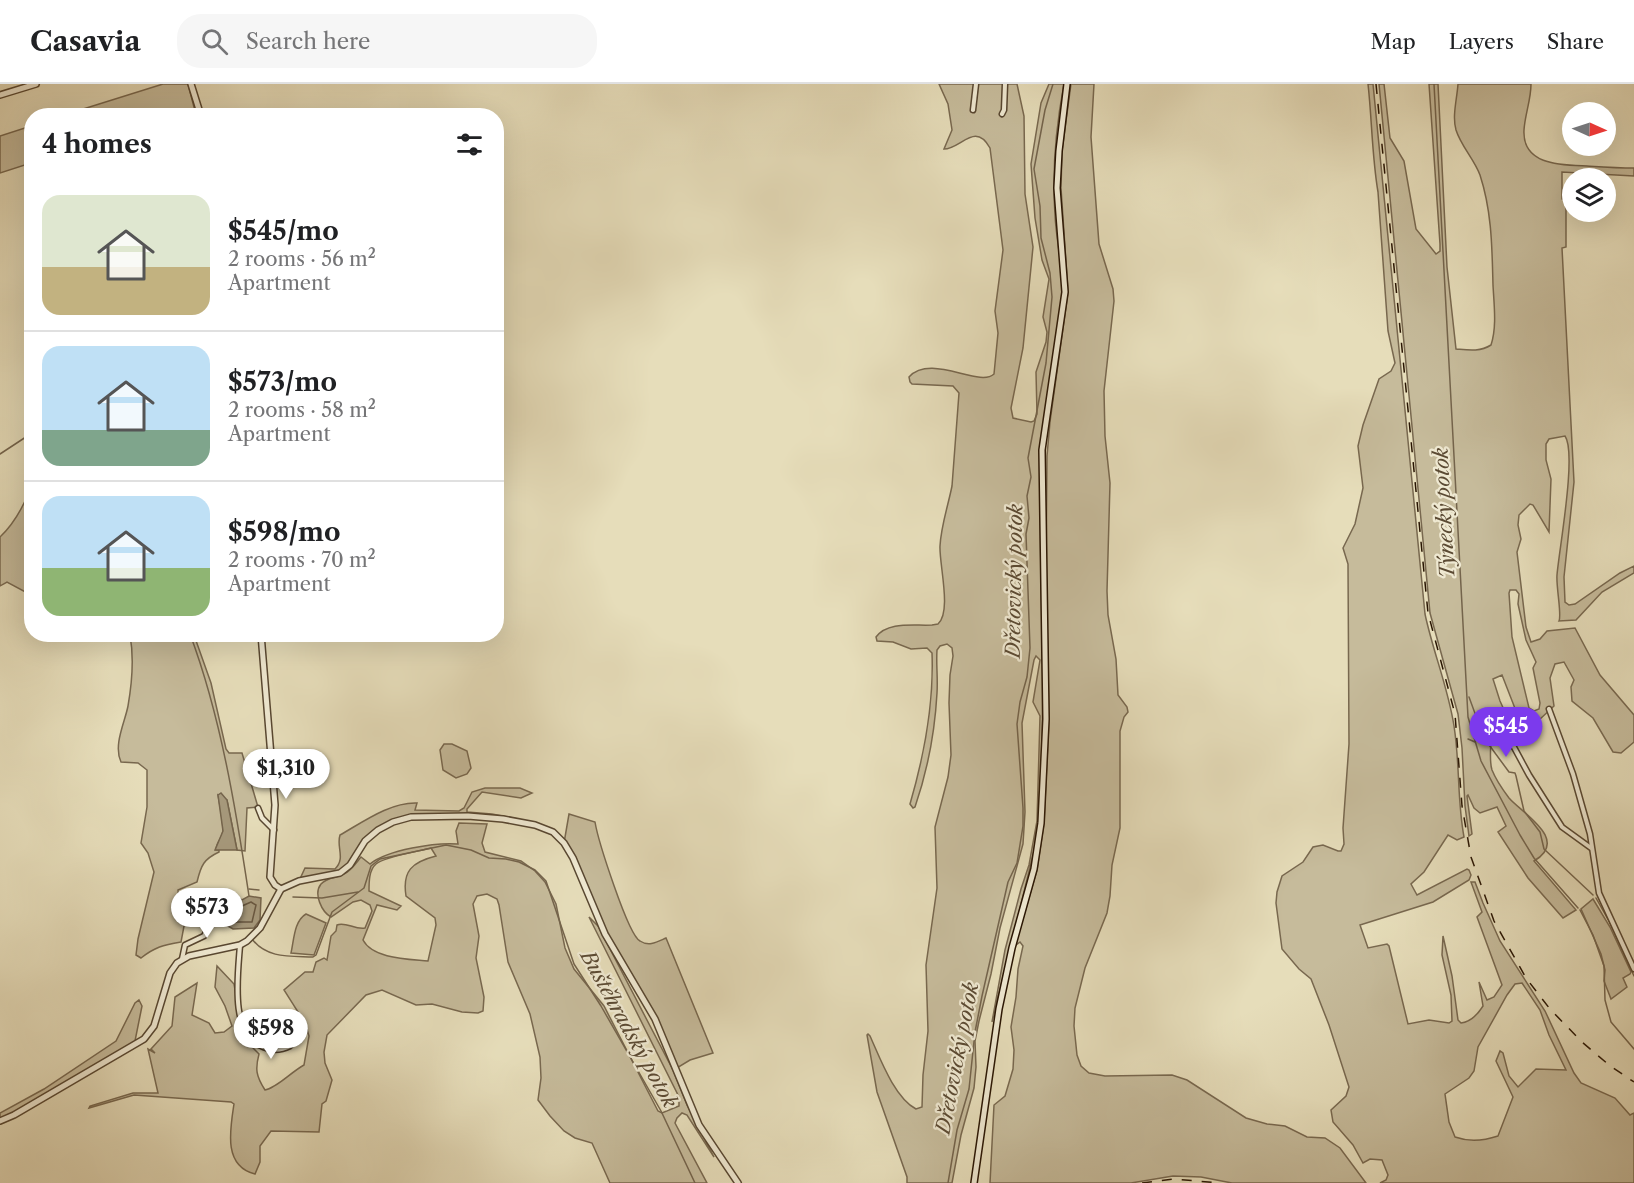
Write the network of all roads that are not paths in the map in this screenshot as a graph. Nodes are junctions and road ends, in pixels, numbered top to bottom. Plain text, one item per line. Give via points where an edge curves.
1 (36, 84) edge
2 (191, 84) edge
3 (976, 84) edge
4 (1005, 84) edge
5 (1067, 84) edge
6 (0, 95) edge
7 (198, 108) edge
8 (973, 110) dead end
9 (1002, 114) dead end
10 (262, 642) edge
11 (1549, 709) dead end
12 (1509, 738) dead end
13 (258, 808) dead end
14 (275, 831) junction
15 (1592, 848) junction
16 (281, 889) junction
17 (211, 923) dead end
18 (240, 945) junction
19 (182, 959) junction
20 (1634, 969) edge
21 (290, 1046) dead end
22 (0, 1121) edge
23 (738, 1183) edge
24 (974, 1183) edge

1 - 6 street
2 - 7 street
3 - 8 street
4 - 9 street
5 - 24 street via 1057,188 1065,292 1042,450 1046,719 1041,823 1034,869 999,1009
10 - 14 street
11 - 15 street via 1573,774
12 - 15 street via 1562,827
13 - 14 street
14 - 16 street via 270,877
15 - 20 street via 1599,893
16 - 18 street via 260,928
16 - 23 street via 299,881 340,873 378,830 411,817 503,819 554,832 573,858 605,934 655,1019 699,1125
17 - 19 street via 202,938 185,945
18 - 19 street
18 - 21 street via 237,992 246,1034 262,1047 275,1050
19 - 22 street via 170,973 157,1020 144,1039

